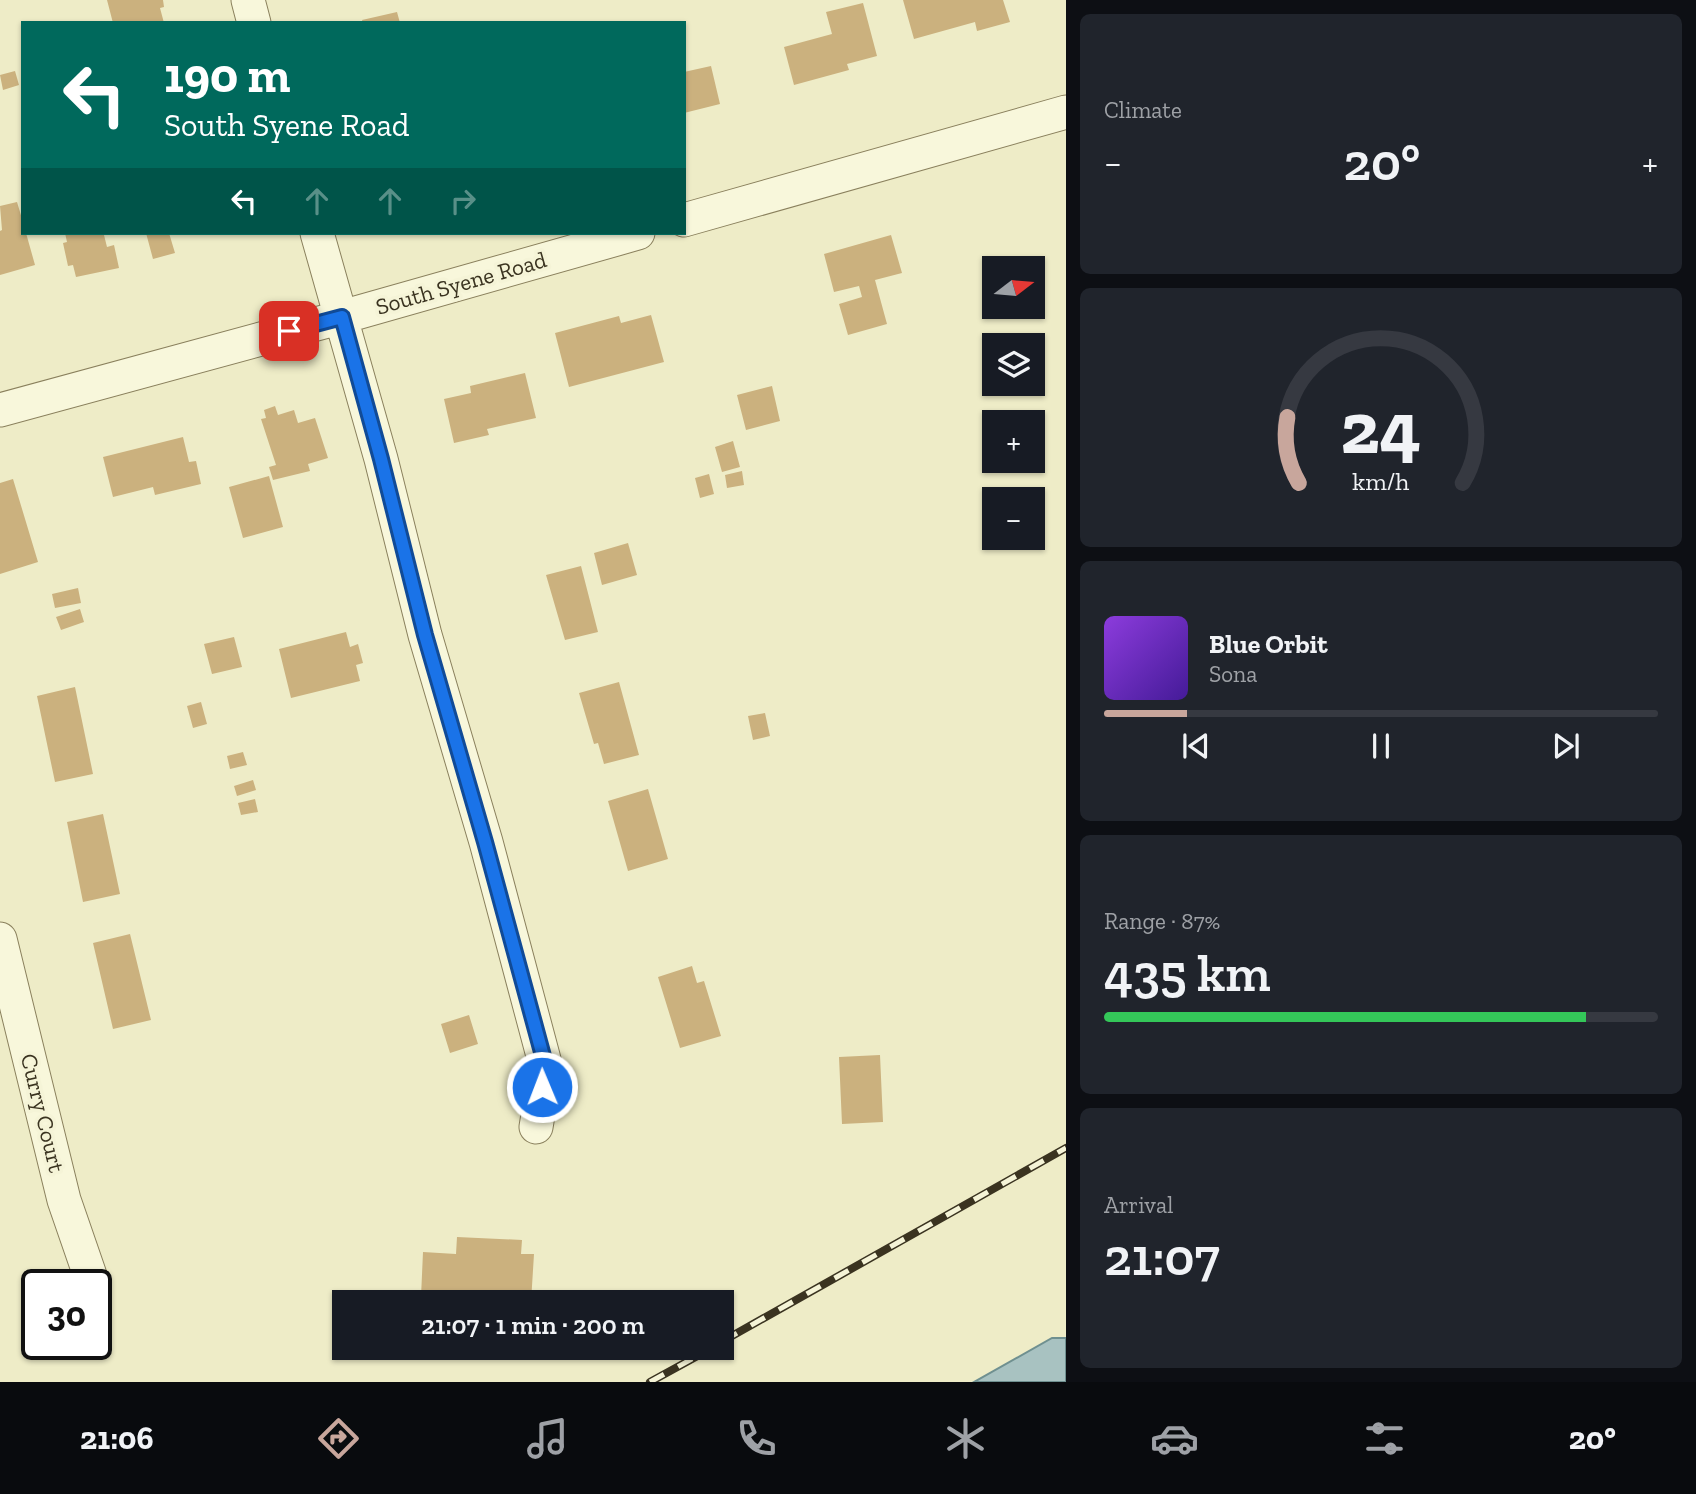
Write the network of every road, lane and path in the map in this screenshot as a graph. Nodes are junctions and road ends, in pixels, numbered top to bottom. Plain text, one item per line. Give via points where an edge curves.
1 (247, 0) edge
2 (253, 21) edge
3 (1066, 112) edge
4 (686, 219) edge
5 (318, 235) edge
6 (631, 235) edge
7 (342, 317) junction
8 (0, 410) edge
9 (0, 940) edge
10 (536, 1127) dead end
11 (88, 1269) edge

1 - 2 street
3 - 4 street
5 - 7 street
6 - 7 street, South Syene Road
7 - 8 street, South Syene Road
7 - 10 street via 546,1067
9 - 11 street, Curry Court via 64,1200

